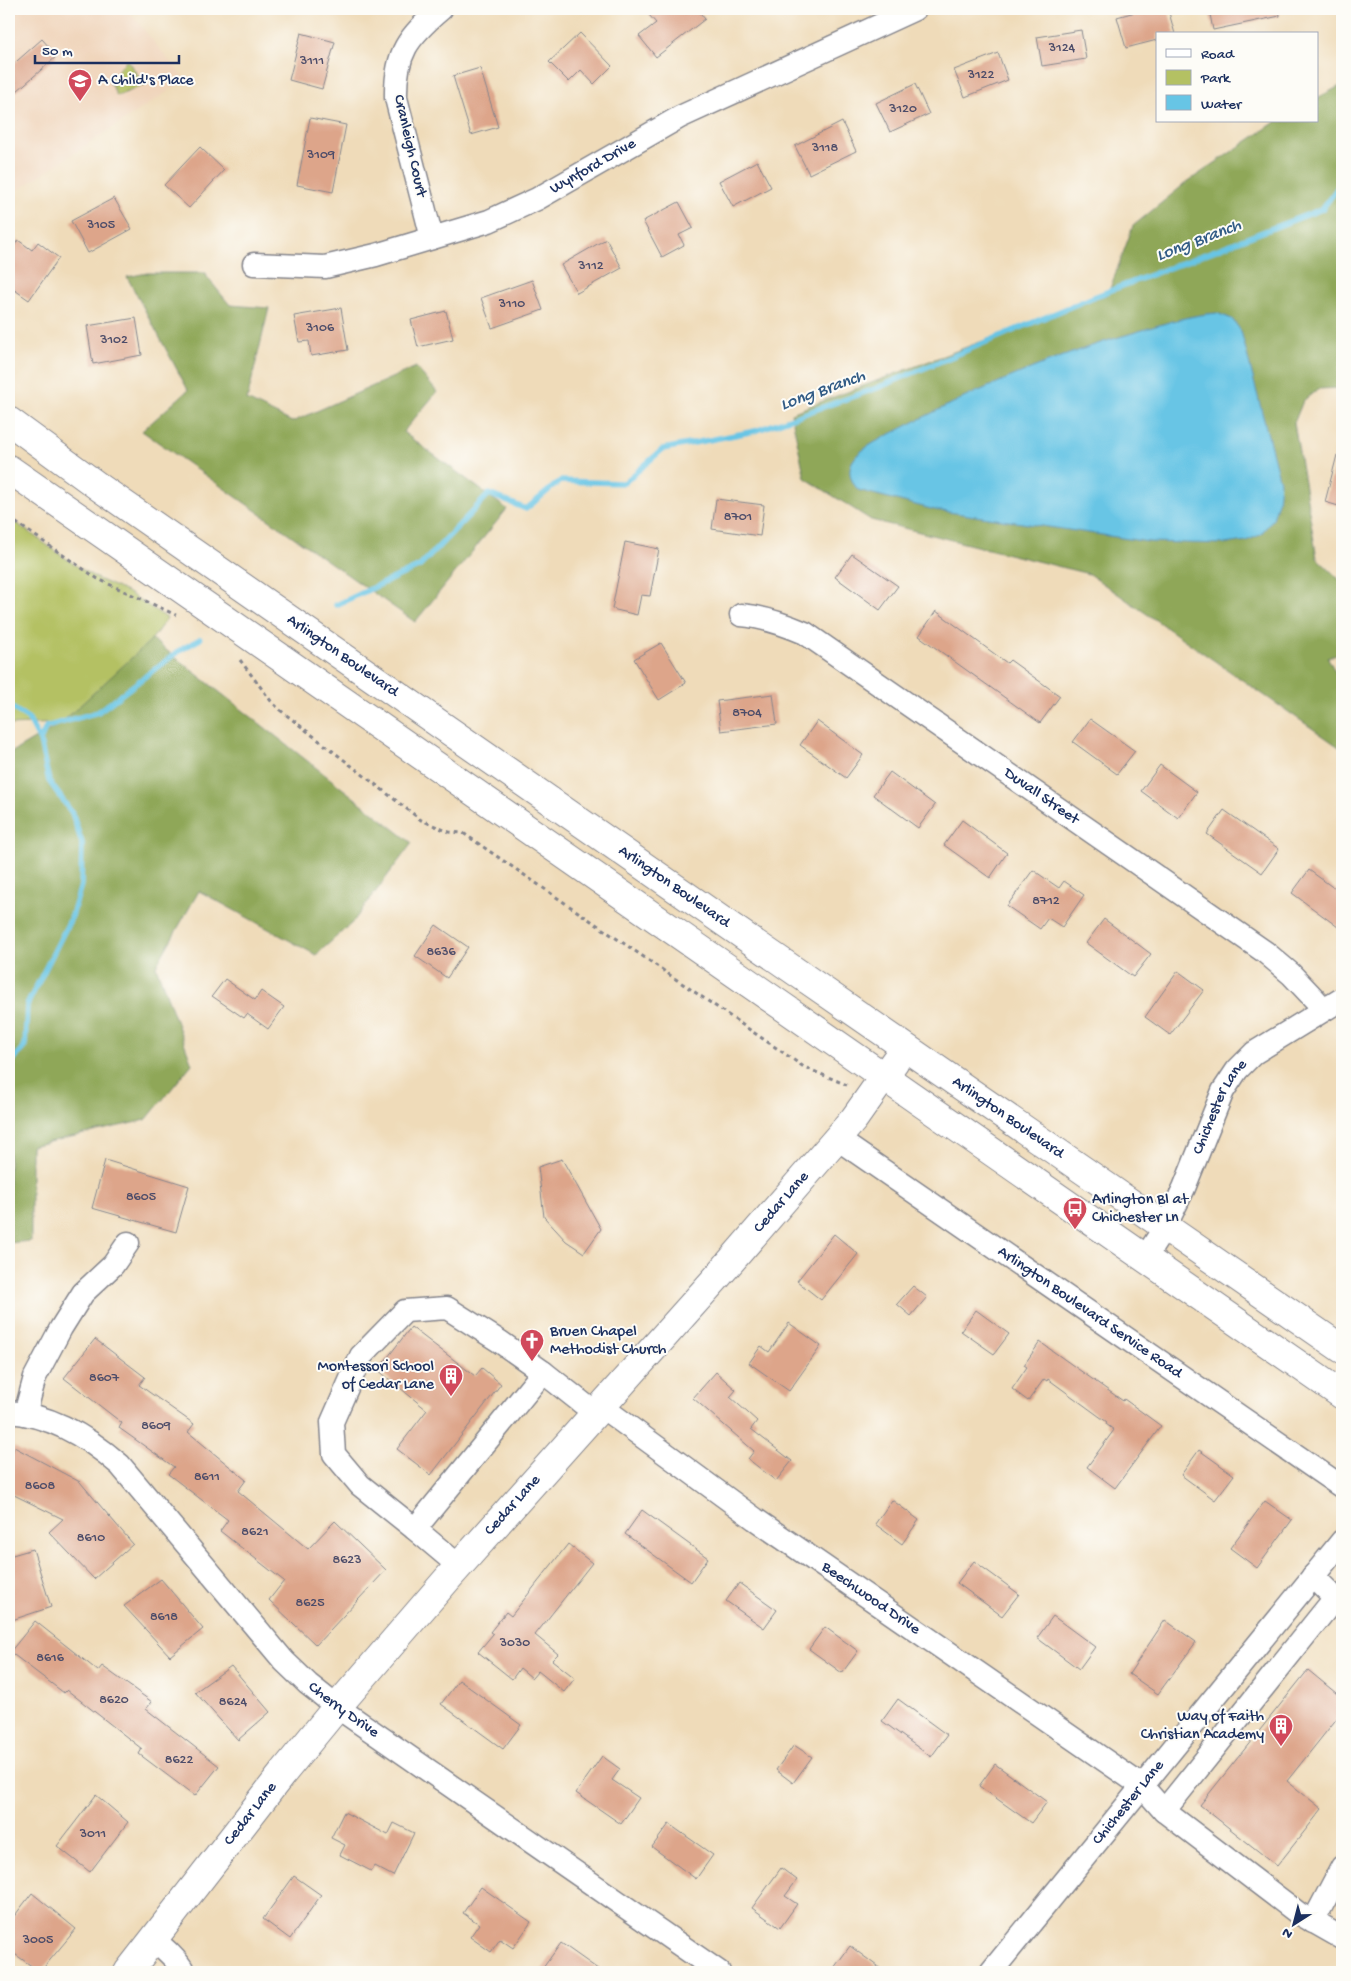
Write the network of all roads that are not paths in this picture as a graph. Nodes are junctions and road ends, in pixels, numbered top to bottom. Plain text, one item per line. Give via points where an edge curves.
1 (441, 9) edge
2 (915, 9) edge
3 (432, 238) junction
4 (254, 264) dead end
5 (9, 421) edge
6 (9, 469) edge
7 (740, 615) dead end
8 (1333, 1004) edge
9 (905, 1046) junction
10 (884, 1076) junction
11 (836, 1138) junction
12 (1165, 1226) junction
13 (128, 1243) dead end
14 (1145, 1258) junction
15 (1342, 1349) edge
16 (543, 1372) junction
17 (1342, 1395) edge
18 (598, 1410) junction
19 (17, 1413) edge
20 (1342, 1487) edge
21 (415, 1530) junction
22 (1342, 1541) edge
23 (459, 1566) junction
24 (1313, 1576) junction
25 (337, 1707) junction
26 (1142, 1786) junction
27 (1164, 1811) junction
28 (1342, 1867) edge
29 (1313, 1922) junction
30 (1342, 1938) edge
31 (154, 1940) junction
32 (128, 1972) edge
33 (184, 1972) edge
34 (719, 1972) edge
35 (991, 1972) edge

1 - 3 street, Cranleigh Court via 410,40 400,57 396,77 396,98
2 - 3 street, Wynford Drive via 680,117 537,199 489,221
3 - 4 street, Wynford Drive via 324,267
5 - 9 main road, Arlington Boulevard via 99,487
6 - 10 main road
7 - 8 street, Duvall Street via 782,623 805,633 1265,952
8 - 12 street, Chichester Lane via 1254,1053 1237,1070 1223,1091
9 - 10 main road, Cedar Lane
9 - 12 main road, Arlington Boulevard
10 - 11 main road, Cedar Lane via 854,1119
10 - 14 main road
11 - 18 main road, Cedar Lane
11 - 20 street, Arlington Boulevard Service Road
12 - 14 street, Chichester Lane
12 - 15 main road, Arlington Boulevard
13 - 19 street via 113,1265 83,1293
14 - 17 main road
16 - 18 street, Beechwood Drive
16 - 21 street
16 - 21 street, Beechwood Drive via 446,1308 406,1311 361,1356 332,1422 334,1454 360,1485
18 - 23 main road, Cedar Lane
18 - 26 street, Beechwood Drive
19 - 25 street, Cherry Drive via 46,1419 73,1430 120,1464 284,1660
21 - 23 street, Beechwood Drive
22 - 24 street, Chichester Lane
23 - 25 main road, Cedar Lane
24 - 26 street, Chichester Lane
24 - 27 street via 1335,1598
25 - 31 main road, Cedar Lane
25 - 34 street, Cherry Drive
26 - 27 street, Beechwood Drive
26 - 35 street, Chichester Lane
27 - 29 street, Beechwood Drive
28 - 29 street
29 - 30 street, Beechwood Drive
31 - 32 main road, Cedar Lane
31 - 33 street

